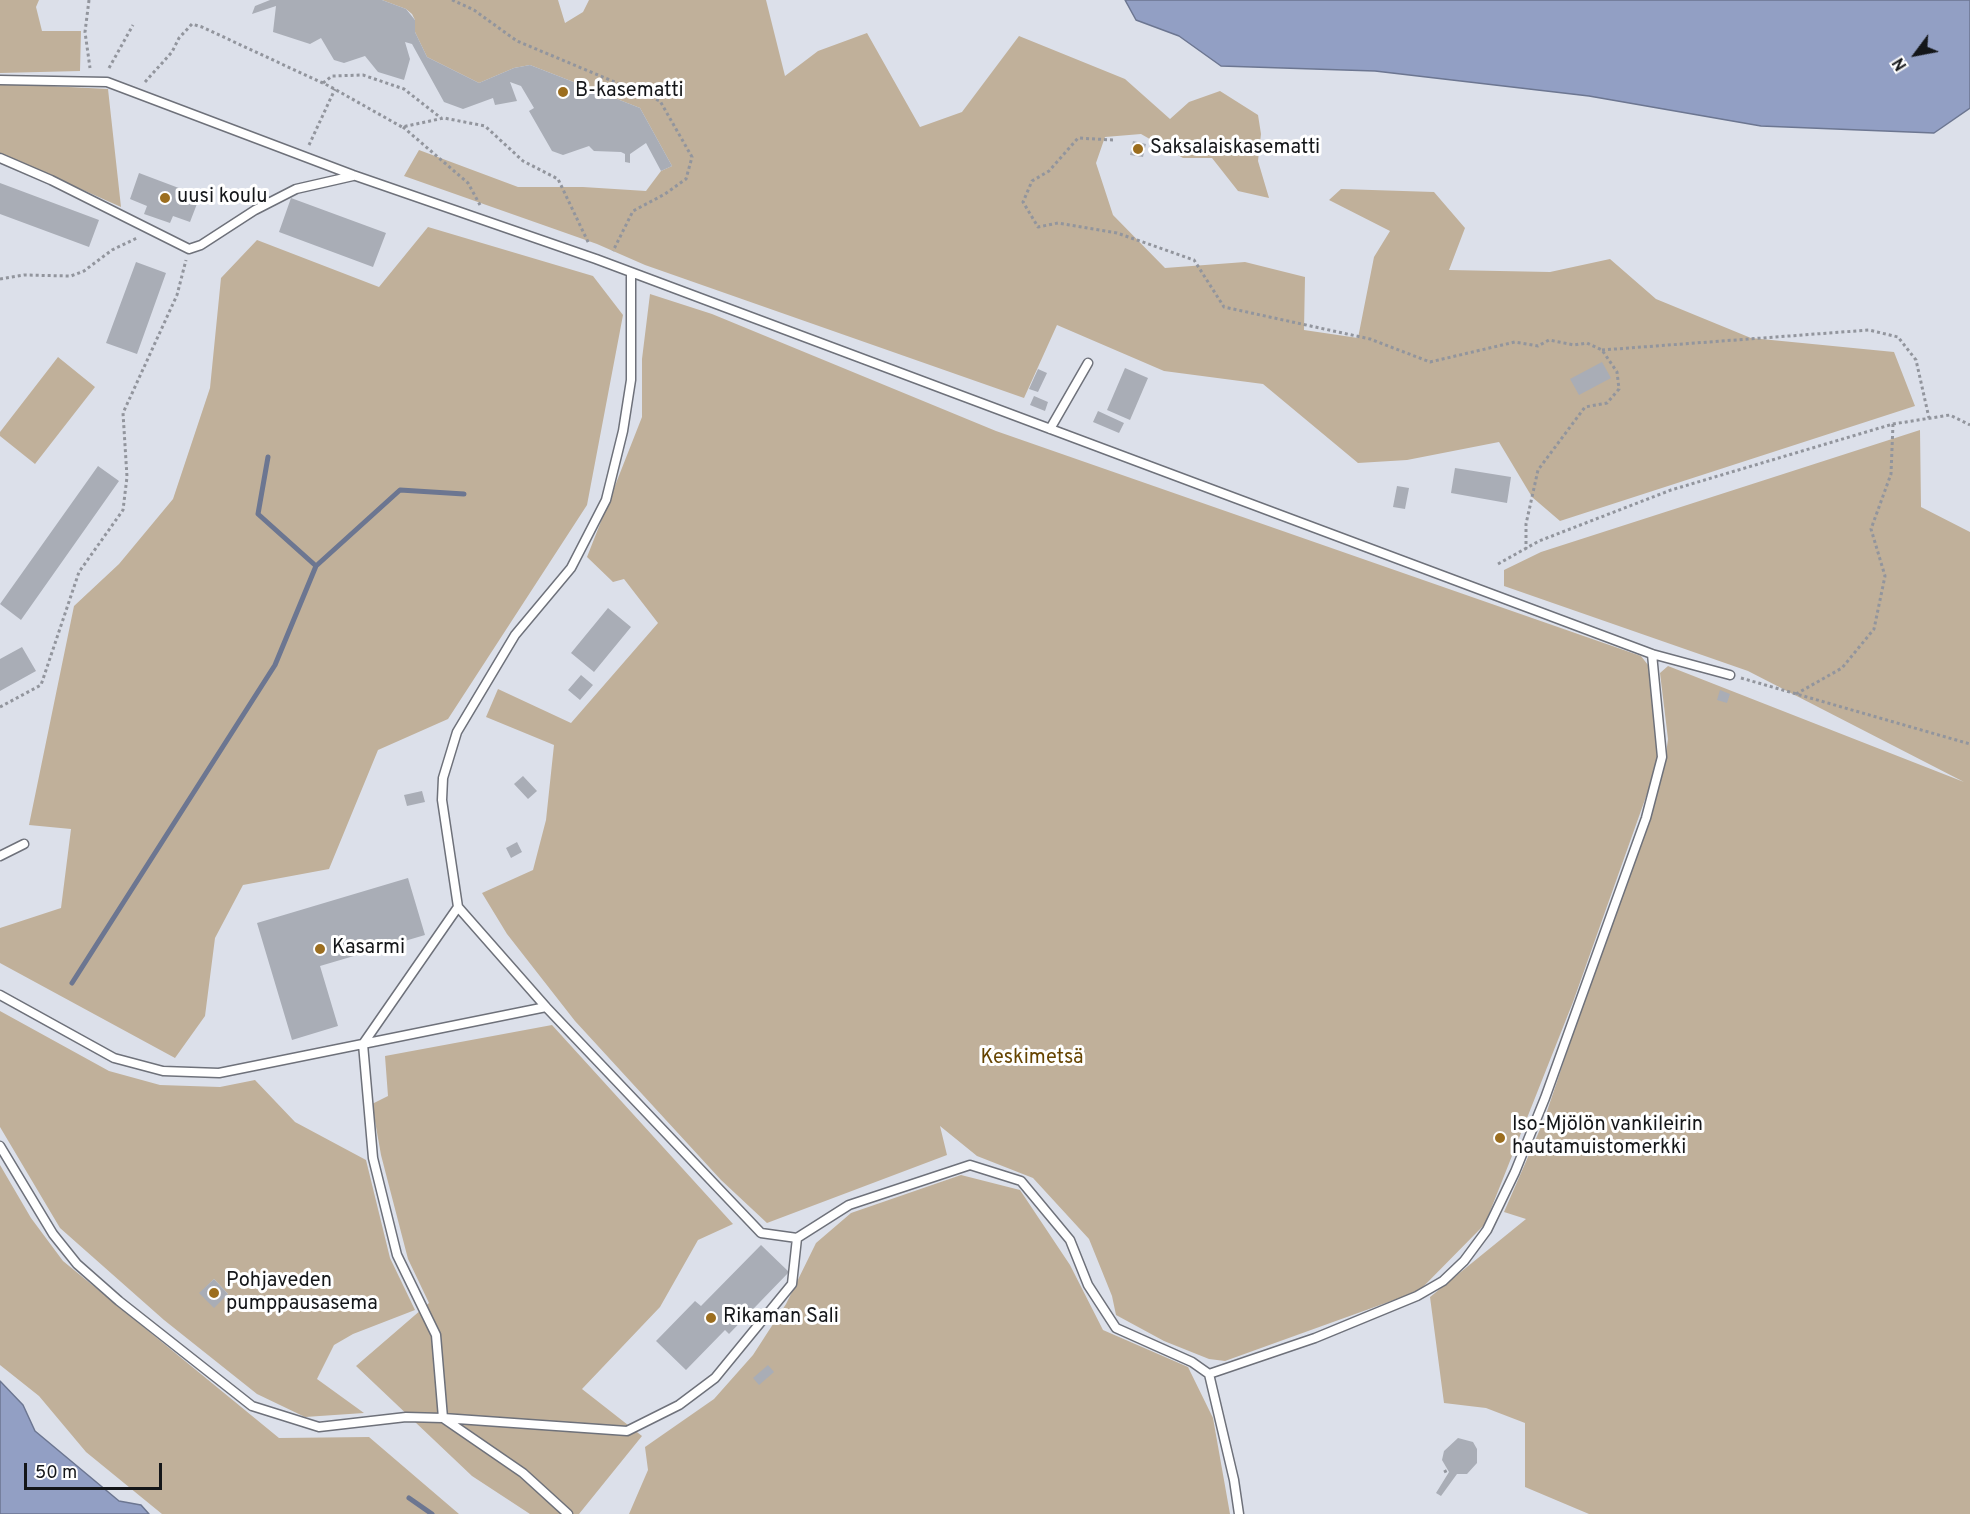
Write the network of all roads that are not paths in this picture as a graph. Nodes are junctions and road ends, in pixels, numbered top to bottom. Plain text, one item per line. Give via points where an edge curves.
1 (0, 80) edge
2 (0, 158) edge
3 (353, 176) junction
4 (631, 273) junction
5 (1088, 363) dead end
6 (1050, 429) junction
7 (1652, 654) junction
8 (1730, 675) road end
9 (24, 844) dead end
10 (0, 856) edge
11 (458, 907) junction
12 (0, 995) edge
13 (546, 1007) junction
14 (363, 1044) junction
15 (0, 1146) edge
16 (796, 1238) junction
17 (1209, 1374) junction
18 (443, 1418) junction
19 (568, 1514) edge
20 (1239, 1514) edge

1 - 3 lane via 107,82
2 - 3 lane via 189,249 296,189
3 - 4 lane
4 - 6 lane
4 - 11 lane via 631,380 606,500 571,568 515,635 457,732 443,778 441,800
5 - 6 lane
6 - 7 lane
7 - 8 lane
7 - 17 lane via 1662,757 1646,818 1545,1098 1487,1230 1443,1281 1417,1296 1315,1338
9 - 10 lane
11 - 13 lane
11 - 14 lane
12 - 14 lane via 114,1058 163,1071 219,1073
13 - 14 lane
13 - 16 lane via 761,1233
14 - 18 lane via 373,1158 397,1255 436,1335
15 - 18 lane via 53,1234 77,1264 252,1406 319,1427
16 - 17 lane via 849,1205 970,1165 1021,1181 1070,1240 1088,1285 1116,1328 1192,1362
16 - 18 lane via 792,1284 714,1378 679,1405 627,1431
17 - 20 lane
18 - 19 lane via 522,1473

